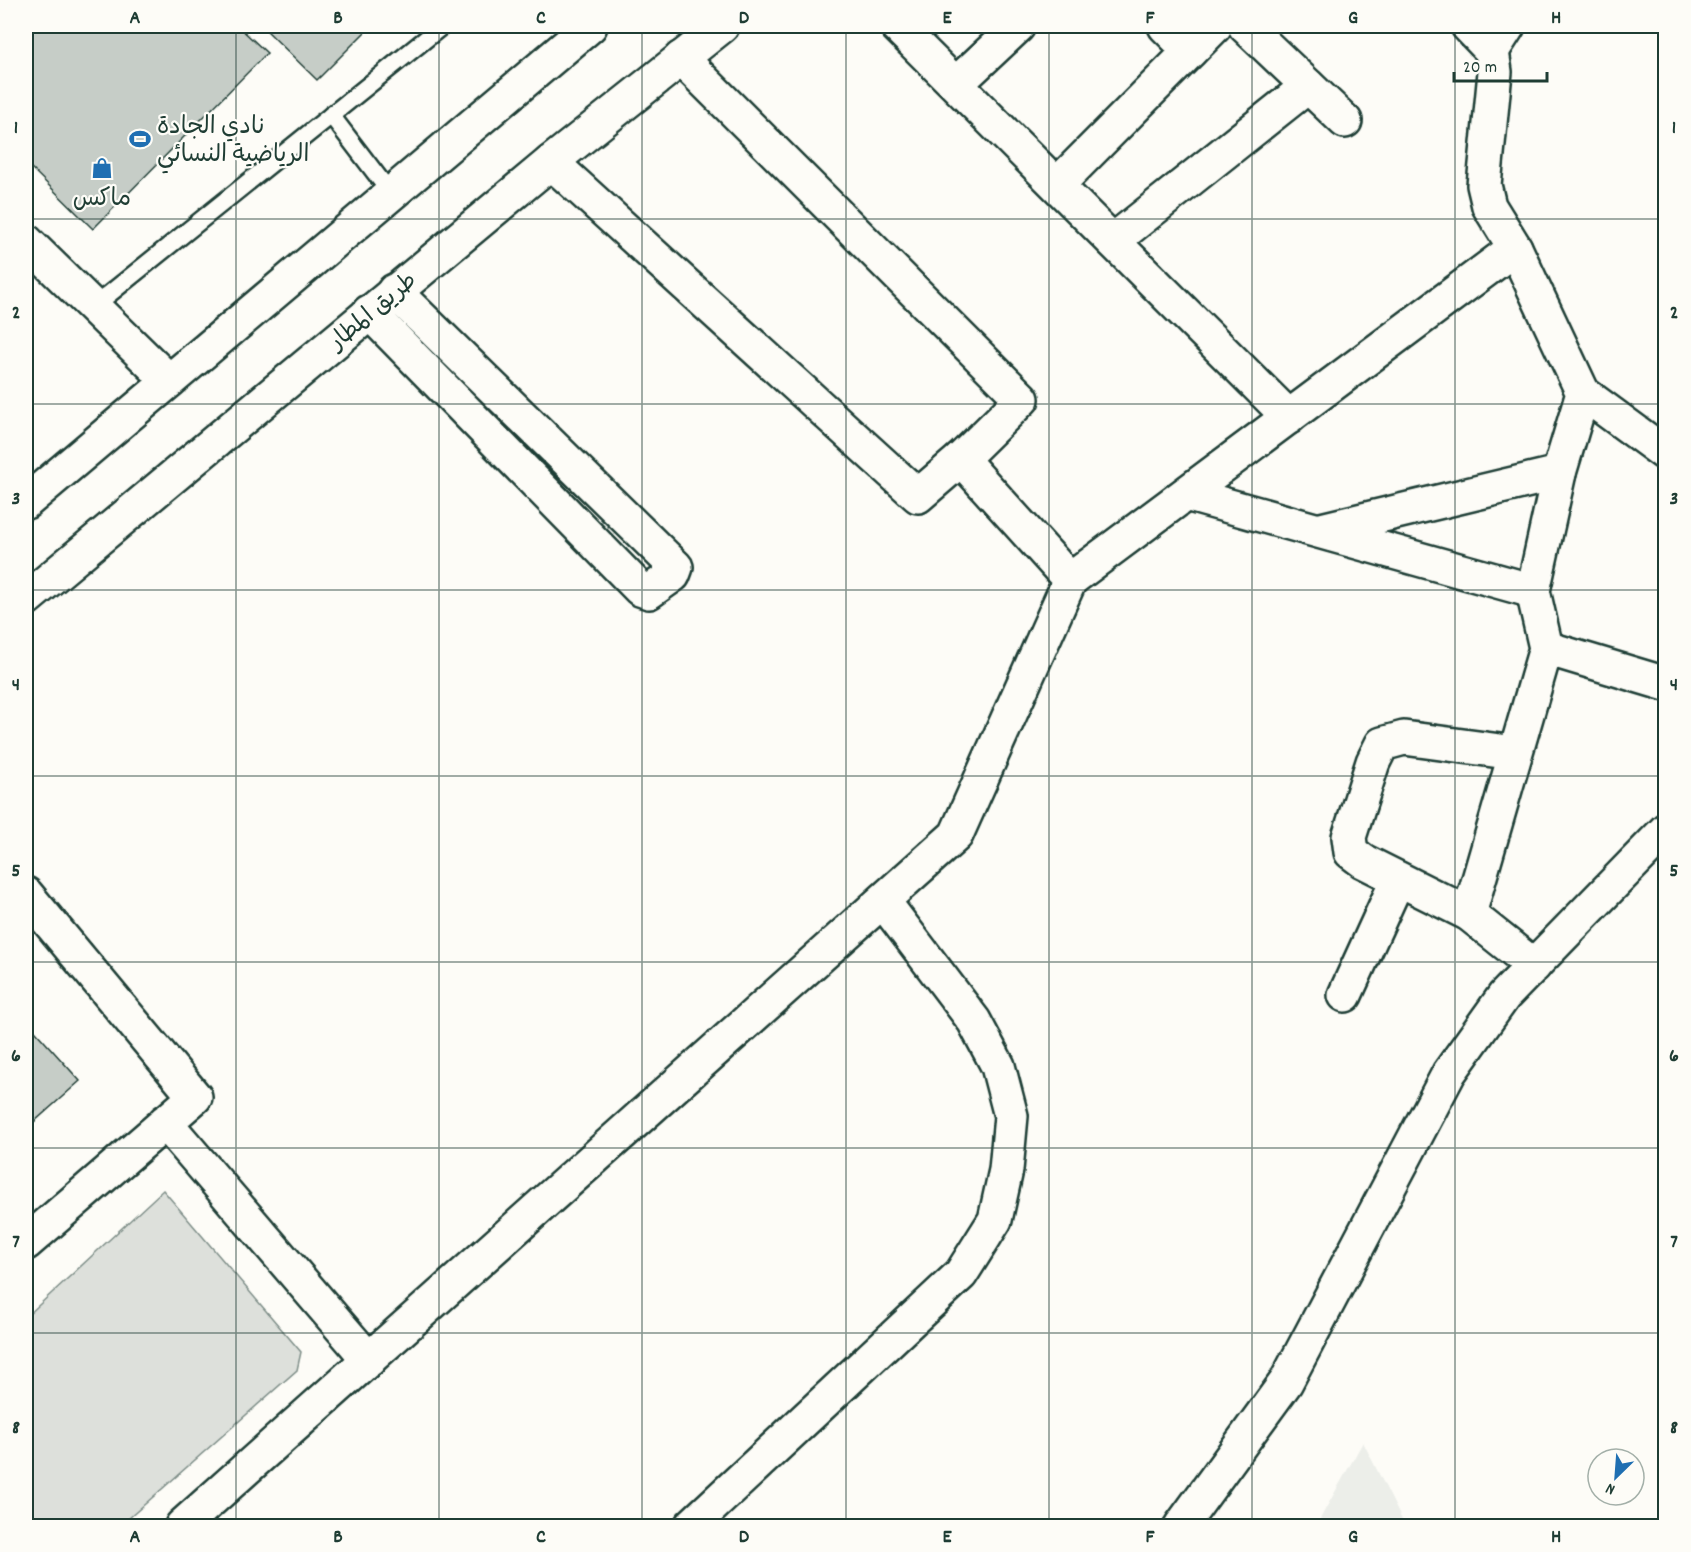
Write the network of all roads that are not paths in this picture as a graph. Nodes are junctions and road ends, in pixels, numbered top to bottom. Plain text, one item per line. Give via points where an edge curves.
1 (442, 26) edge
2 (590, 26) edge
3 (722, 26) edge
4 (897, 26) edge
5 (1018, 26) edge
6 (1165, 26) edge
7 (1215, 26) edge
8 (1245, 26) edge
9 (1468, 26) edge
10 (1500, 38) edge
11 (1190, 51) junction
12 (681, 58) junction
13 (956, 84) junction
14 (1308, 86) junction
15 (331, 116) junction
16 (1345, 121) dead end
17 (551, 162) junction
18 (1057, 185) junction
19 (392, 195) junction
20 (26, 241) edge
21 (1113, 241) junction
22 (1515, 248) junction
23 (394, 291) junction
24 (93, 307) junction
25 (369, 312) junction
26 (169, 381) junction
27 (1583, 393) junction
28 (1289, 417) junction
29 (1665, 454) edge
30 (961, 459) junction
31 (1559, 473) junction
32 (1186, 494) junction
33 (602, 495) junction
34 (26, 502) edge
35 (574, 522) junction
36 (1320, 530) junction
37 (1070, 580) junction
38 (1533, 591) junction
39 (26, 599) edge
40 (1546, 648) junction
41 (1665, 684) edge
42 (1515, 753) junction
43 (1665, 830) edge
44 (1398, 879) junction
45 (26, 894) edge
46 (883, 901) junction
47 (1469, 914) junction
48 (1534, 966) junction
49 (1344, 995) dead end
50 (165, 1122) junction
51 (26, 1243) edge
52 (369, 1360) junction
53 (182, 1527) edge
54 (690, 1527) edge
55 (1181, 1527) edge

1 - 15 lane
2 - 19 street
3 - 12 street, طريق المطار
4 - 13 street
5 - 13 street
6 - 11 street
7 - 11 street
8 - 14 street
9 - 10 street
10 - 22 street via 1484,185 1489,206
11 - 18 street
12 - 17 street, طريق المطار
12 - 30 street via 1022,399
13 - 18 street
14 - 16 street
14 - 21 street
15 - 19 lane
15 - 24 lane
17 - 23 street, طريق المطار
17 - 30 street via 918,496
18 - 21 street
19 - 26 street
20 - 24 street
21 - 28 street
22 - 27 street
22 - 28 street
23 - 25 street, طريق المطار
23 - 33 street
24 - 26 street
25 - 35 street
25 - 39 street, طريق المطار
26 - 34 street
27 - 29 street
27 - 31 street
28 - 32 street
30 - 37 street
31 - 36 street
31 - 38 street
32 - 36 street
32 - 37 street
33 - 35 street
33 - 35 street via 676,567 673,574 649,592 640,589
36 - 38 street
37 - 46 street via 956,835
38 - 40 street
40 - 41 street
40 - 42 street
42 - 44 street via 1404,738 1382,744 1349,837 1351,852
42 - 47 street
43 - 48 street
44 - 47 street
44 - 49 street
45 - 50 street via 195,1096
46 - 52 street
46 - 54 street via 974,1021 998,1066 1011,1116 1006,1170 995,1220 962,1274
47 - 48 street
48 - 55 street via 1504,996 1449,1073 1286,1382
50 - 51 street
50 - 52 street
52 - 53 street

